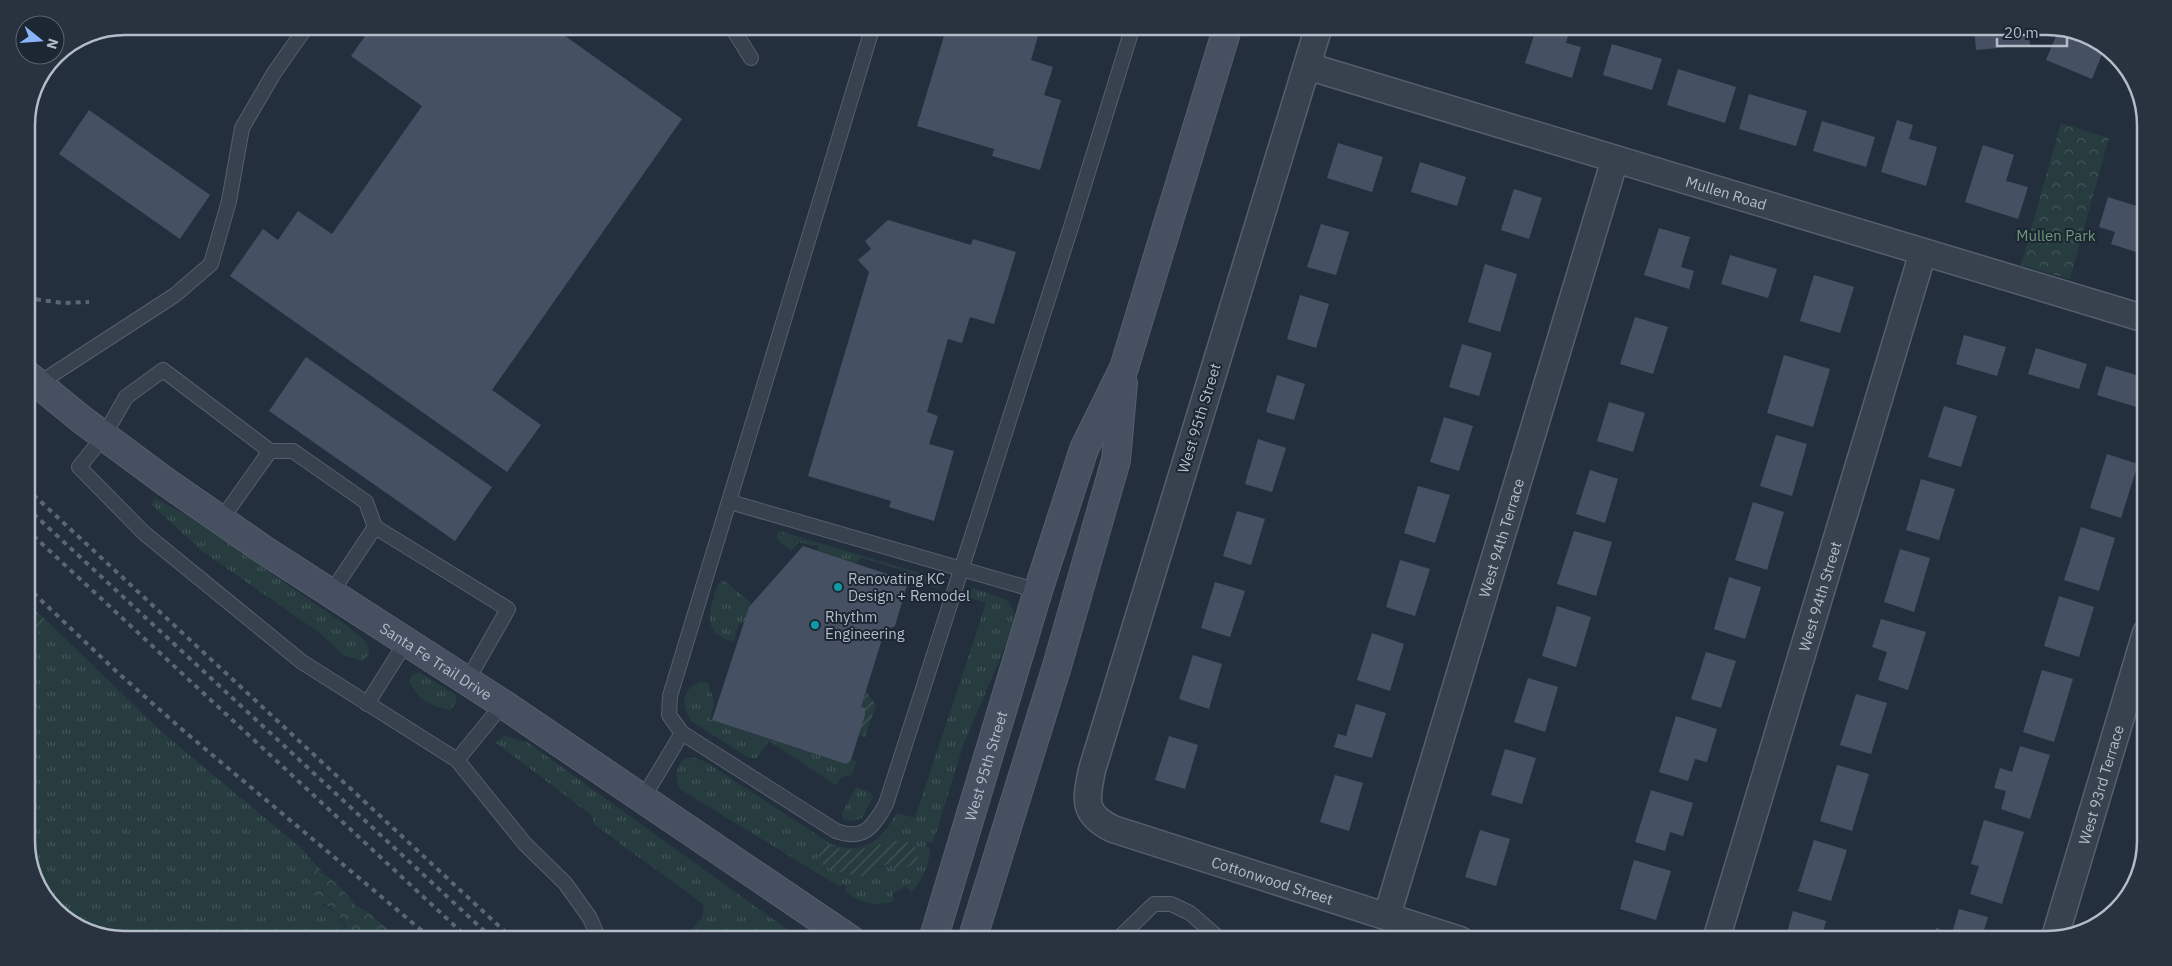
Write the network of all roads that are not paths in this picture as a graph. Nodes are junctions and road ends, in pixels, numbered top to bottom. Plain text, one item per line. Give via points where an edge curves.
1 (301, 35) edge
2 (736, 35) edge
3 (870, 35) edge
4 (1129, 35) edge
5 (1225, 35) edge
6 (1316, 35) edge
7 (750, 58) dead end
8 (1307, 66) junction
9 (1615, 159) junction
10 (1923, 252) junction
11 (2137, 317) edge
12 (1124, 368) junction
13 (35, 377) edge
14 (35, 381) edge
15 (104, 436) junction
16 (270, 451) junction
17 (730, 502) junction
18 (221, 520) junction
19 (375, 527) junction
20 (961, 570) junction
21 (1038, 591) junction
22 (331, 593) junction
23 (406, 642) junction
24 (2137, 664) edge
25 (467, 682) junction
26 (367, 704) junction
27 (503, 704) junction
28 (682, 732) junction
29 (457, 760) junction
30 (642, 800) junction
31 (1090, 812) joint
32 (1388, 916) junction
33 (2058, 930) edge
34 (595, 931) edge
35 (838, 931) edge
36 (936, 931) edge
37 (975, 931) edge
38 (1126, 931) edge
39 (1211, 931) edge
40 (1433, 931) edge
41 (1719, 931) edge

1 - 13 lane via 242,128 229,201 211,264 175,295
2 - 7 lane
3 - 17 lane
4 - 20 lane
5 - 12 main road, West 95th Street
6 - 8 street, West 95th Street
8 - 9 street, Mullen Road
8 - 31 street, West 95th Street via 1092,770 1087,794
9 - 10 street, Mullen Road
9 - 32 street, West 94th Terrace
10 - 11 street, Mullen Road
10 - 41 street, West 94th Street
12 - 21 main road, West 95th Street via 1084,449
12 - 37 main road, West 95th Street via 1116,460 1057,666
14 - 15 main road, Santa Fe Trail Drive
15 - 16 lane via 126,397 163,370
15 - 18 main road, Santa Fe Trail Drive
15 - 26 lane via 79,467 144,532 286,650
16 - 18 lane
16 - 19 lane via 293,451 366,502
17 - 20 lane
17 - 28 lane via 670,696 669,714
18 - 22 main road, Santa Fe Trail Drive
19 - 22 lane
19 - 25 lane via 508,609
20 - 21 lane
20 - 28 lane via 886,804 870,828 860,834 849,836 836,831
21 - 36 main road, West 95th Street
22 - 23 main road, Santa Fe Trail Drive
23 - 25 main road, Santa Fe Trail Drive
23 - 26 lane
24 - 33 street, West 93rd Terrace
25 - 27 main road, Santa Fe Trail Drive
26 - 29 lane
27 - 29 lane
27 - 30 main road, Santa Fe Trail Drive
28 - 30 lane
29 - 34 lane via 525,844 565,883
30 - 35 main road, Santa Fe Trail Drive
31 - 32 street, Cottonwood Street via 1098,822 1113,829
32 - 40 street, Cottonwood Street
38 - 39 lane via 1154,904 1171,904 1190,913

